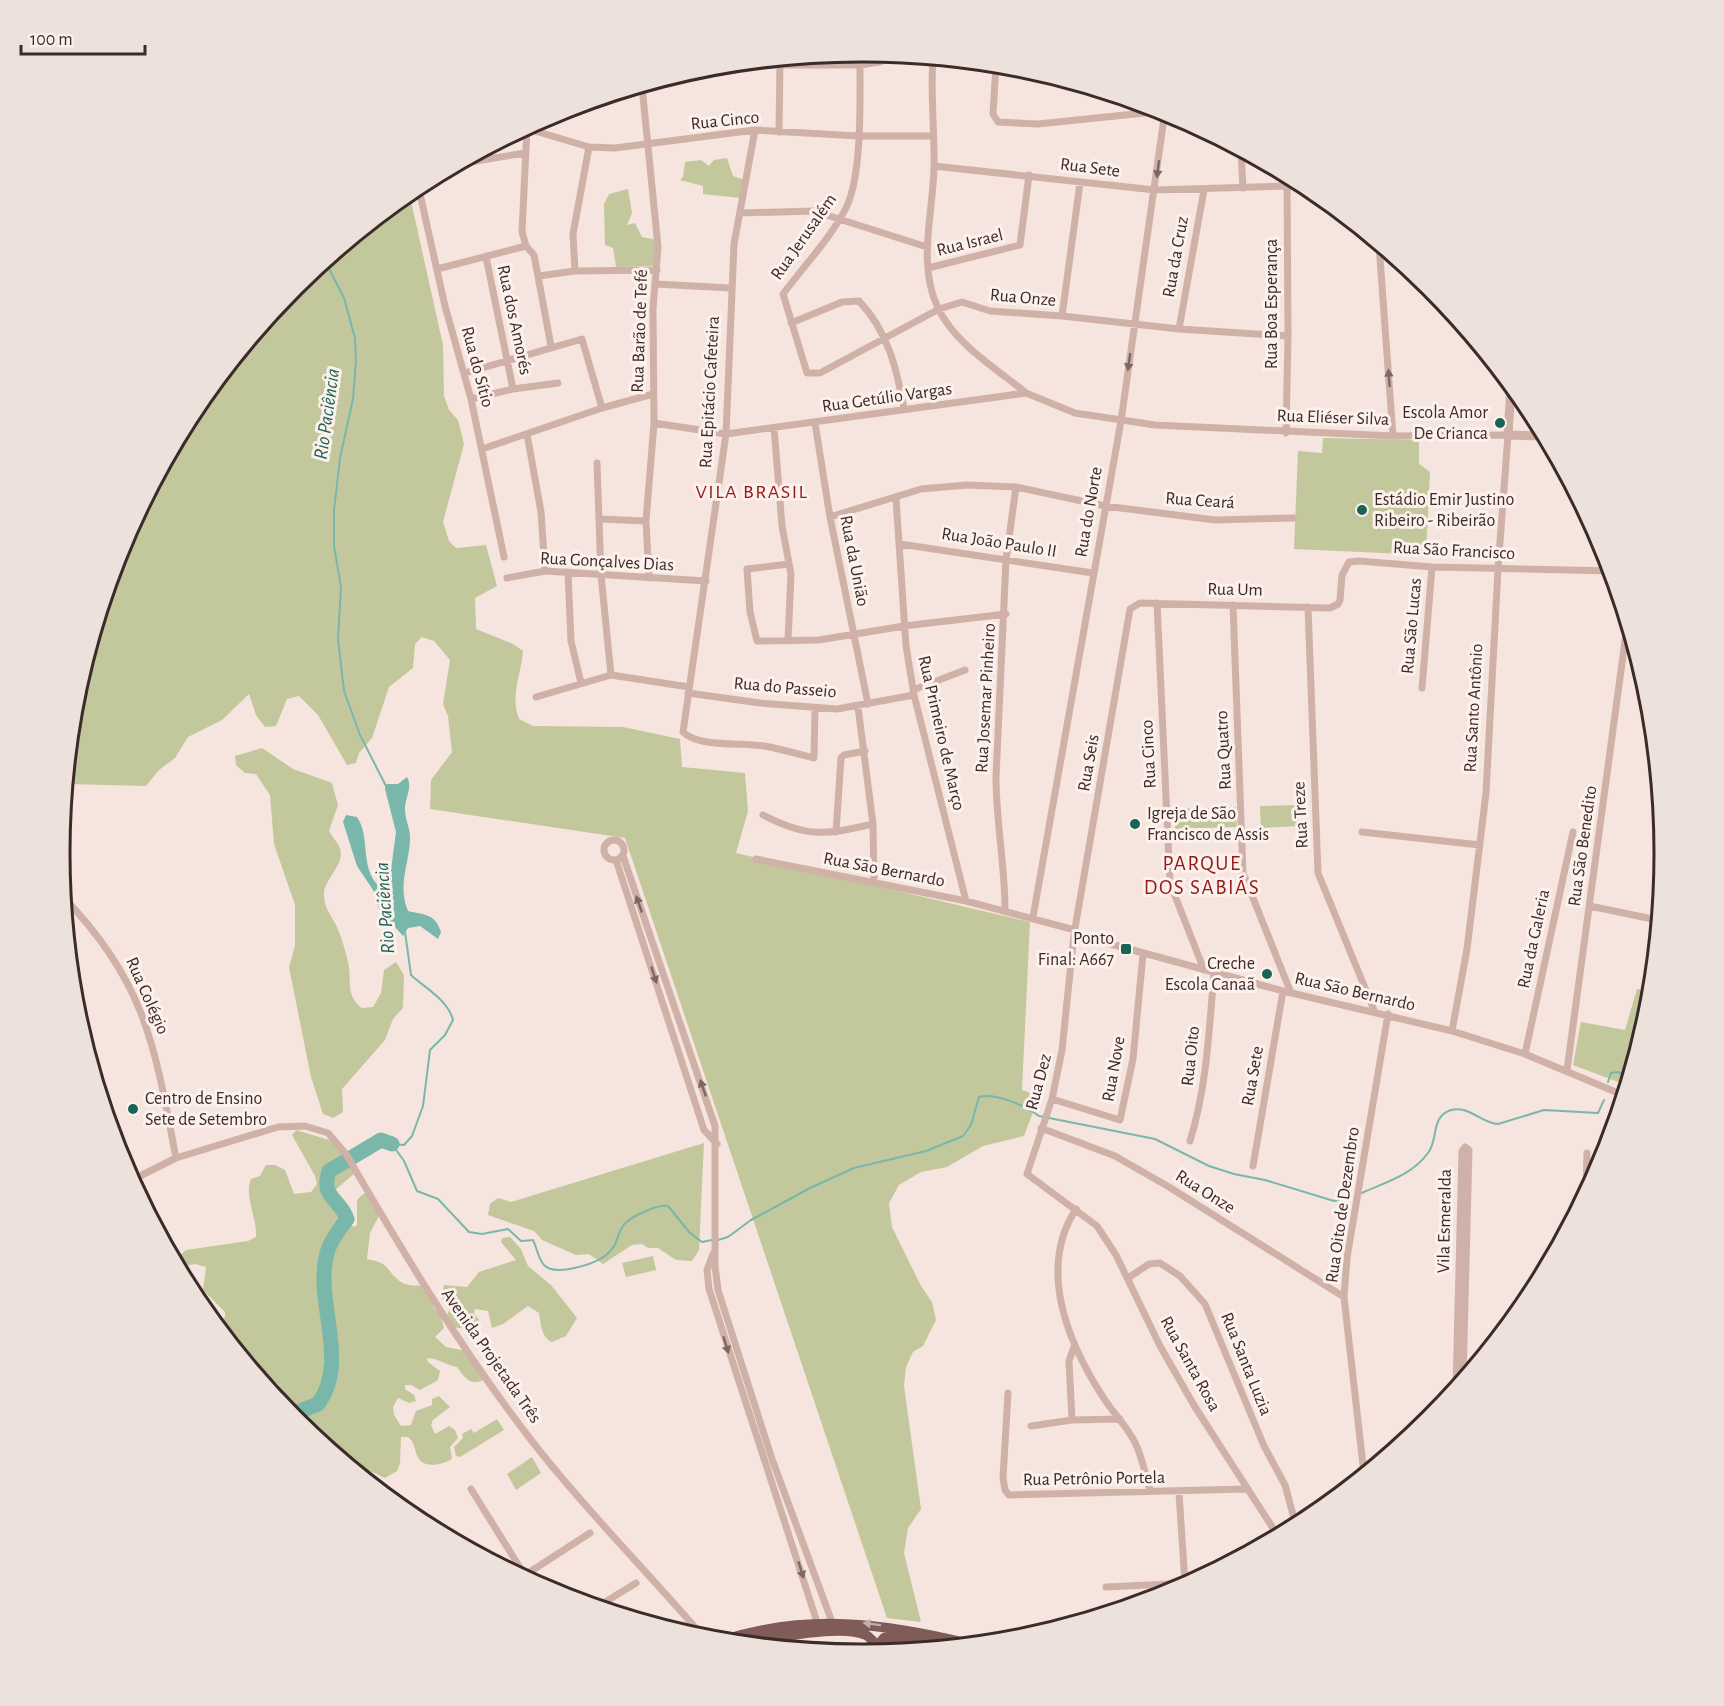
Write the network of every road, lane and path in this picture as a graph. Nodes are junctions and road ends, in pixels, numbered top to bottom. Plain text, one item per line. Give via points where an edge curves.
1 (878, 62) edge
2 (809, 63) edge
3 (860, 65) junction
4 (933, 65) edge
5 (780, 66) edge
6 (995, 73) edge
7 (643, 93) edge
8 (1141, 113) edge
9 (1163, 121) edge
10 (755, 130) junction
11 (538, 132) edge
12 (779, 132) junction
13 (858, 136) junction
14 (932, 136) junction
15 (526, 137) edge
16 (648, 145) junction
17 (589, 147) junction
18 (525, 153) junction
19 (1241, 159) edge
20 (480, 160) edge
21 (934, 166) junction
22 (1029, 176) junction
23 (1080, 183) junction
24 (1287, 186) joint
25 (1243, 188) junction
26 (1155, 190) junction
27 (1204, 190) junction
28 (421, 196) edge
29 (740, 213) junction
30 (840, 218) junction
31 (526, 246) junction
32 (927, 247) junction
33 (1379, 254) edge
34 (486, 257) junction
35 (928, 268) junction
36 (437, 269) junction
37 (657, 270) junction
38 (575, 271) junction
39 (539, 276) junction
40 (656, 284) junction
41 (731, 288) junction
42 (939, 309) junction
43 (1062, 316) junction
44 (791, 323) junction
45 (1135, 325) junction
46 (1179, 329) junction
47 (1288, 336) junction
48 (885, 339) junction
49 (551, 346) junction
50 (506, 359) junction
51 (465, 373) junction
52 (820, 373) joint
53 (558, 383) dead end
54 (513, 389) junction
55 (1026, 393) junction
56 (653, 394) junction
57 (471, 399) junction
58 (1510, 399) edge
59 (602, 408) junction
60 (904, 409) junction
61 (1121, 421) junction
62 (654, 423) junction
63 (815, 423) junction
64 (774, 428) junction
65 (1286, 433) junction
66 (527, 434) junction
67 (726, 434) junction
68 (1508, 435) junction
69 (1393, 436) junction
70 (1534, 436) edge
71 (482, 449) junction
72 (597, 463) dead end
73 (1016, 487) junction
74 (896, 499) junction
75 (1105, 506) junction
76 (830, 517) junction
77 (1293, 518) dead end
78 (601, 519) junction
79 (646, 521) junction
80 (900, 544) junction
81 (504, 557) dead end
82 (1006, 560) junction
83 (789, 564) junction
84 (1432, 567) junction
85 (1498, 569) junction
86 (545, 571) junction
87 (1601, 571) edge
88 (568, 572) junction
89 (1093, 573) junction
90 (601, 575) junction
91 (507, 578) dead end
92 (649, 578) junction
93 (706, 581) junction
94 (1140, 603) joint
95 (1157, 603) junction
96 (1233, 605) junction
97 (1308, 607) junction
98 (1330, 608) joint
99 (1006, 614) junction
100 (904, 626) junction
101 (854, 635) junction
102 (788, 641) junction
103 (1625, 642) edge
104 (965, 670) dead end
105 (611, 675) junction
106 (581, 683) junction
107 (1422, 688) dead end
108 (689, 690) junction
109 (914, 692) junction
110 (536, 697) dead end
111 (868, 704) junction
112 (858, 707) junction
113 (815, 708) junction
114 (865, 751) junction
115 (763, 815) dead end
116 (873, 824) junction
117 (836, 832) junction
118 (1362, 832) dead end
119 (1573, 832) dead end
120 (1480, 845) junction
121 (623, 856) junction
122 (756, 859) dead end
123 (616, 860) junction
124 (874, 882) junction
125 (966, 901) junction
126 (72, 906) edge
127 (1590, 906) junction
128 (1005, 910) junction
129 (1033, 917) junction
130 (1651, 919) edge
131 (1075, 932) junction
132 (1143, 954) junction
133 (1204, 970) junction
134 (1214, 973) junction
135 (1287, 992) junction
136 (1374, 1011) junction
137 (1388, 1014) junction
138 (1452, 1031) junction
139 (1525, 1054) junction
140 (1568, 1070) junction
141 (1616, 1092) edge
142 (1052, 1098) junction
143 (1042, 1125) junction
144 (1190, 1141) dead end
145 (717, 1144) junction
146 (1587, 1153) dead end
147 (176, 1158) junction
148 (1253, 1166) dead end
149 (1587, 1169) edge
150 (140, 1176) edge
151 (1076, 1209) junction
152 (1128, 1278) junction
153 (1344, 1298) junction
154 (1074, 1347) junction
155 (1463, 1367) edge
156 (1456, 1376) edge
157 (1008, 1393) dead end
158 (1120, 1419) junction
159 (1072, 1420) junction
160 (1031, 1426) dead end
161 (1363, 1465) edge
162 (471, 1489) dead end
163 (1246, 1489) junction
164 (1150, 1490) junction
165 (1179, 1492) junction
166 (1293, 1516) edge
167 (792, 1528) junction
168 (1273, 1529) edge
169 (590, 1533) dead end
170 (802, 1544) junction
171 (794, 1547) junction
172 (519, 1566) edge
173 (533, 1572) edge
174 (1186, 1575) edge
175 (636, 1583) dead end
176 (1165, 1584) edge
177 (1106, 1587) dead end
178 (606, 1601) edge
179 (832, 1622) junction
180 (817, 1623) junction
181 (694, 1626) edge
182 (743, 1635) edge
183 (772, 1639) edge
184 (949, 1640) edge
185 (924, 1642) edge
186 (875, 1644) edge
187 (882, 1644) edge

1 - 3 street
2 - 3 street
3 - 13 street, Rua Jerusalém
4 - 14 street
5 - 12 street
6 - 8 street via 993,114 998,122 1038,124
7 - 16 street, Rua Barão de Tefé
9 -> 26 street, Rua do Norte
10 - 12 street, Rua Cinco
10 - 16 street, Rua Cinco
10 - 29 street, Rua Epitácio Cafeteira
11 - 17 street, Rua Cinco
12 - 13 street, Rua Cinco
13 - 14 street, Rua Cinco
13 - 30 street, Rua Jerusalém via 852,193
14 - 21 street
15 - 18 street
16 - 17 street, Rua Cinco
16 - 37 street, Rua Barão de Tefé via 658,221
17 - 38 street via 573,234
18 - 20 street
18 - 31 street via 522,232
19 - 25 street
21 - 22 street, Rua Sete
21 - 32 street
22 - 23 street, Rua Sete
22 - 35 street, Rua Israel via 1020,244
23 - 26 street, Rua Sete
23 - 43 street
24 - 25 street, Rua Sete
24 - 47 street, Rua Boa Esperança
25 - 27 street, Rua Sete
26 - 27 street, Rua Sete
26 - 45 street, Rua do Norte
27 - 46 street, Rua da Cruz
28 - 36 street, Rua do Sítio
29 - 30 street via 814,211
29 - 41 street, Rua Epitácio Cafeteira
30 - 32 street
30 - 44 street, Rua Jerusalém via 783,294
31 - 34 street
31 - 39 street via 534,255
32 - 35 street
69 -> 33 street
34 - 36 street
34 - 50 street, Rua dos Amorés
35 - 42 street
36 - 51 street, Rua do Sítio
37 - 38 street
37 - 40 street, Rua Barão de Tefé
38 - 39 street
39 - 49 street
40 - 41 street
40 - 56 street, Rua Barão de Tefé
41 - 67 street, Rua Epitácio Cafeteira
42 - 43 street, Rua Onze via 962,302 982,310
42 - 48 street, Rua Onze
42 - 55 street via 957,336
43 - 45 street, Rua Onze
44 - 48 street via 849,300 859,301
44 - 52 street, Rua Jerusalém via 805,370 810,375
45 - 46 street, Rua Onze
45 -> 61 street, Rua do Norte
46 - 47 street, Rua Onze
47 - 65 street, Rua Boa Esperança
48 - 52 street, Rua Onze
48 - 60 street
49 - 50 street
49 - 59 street via 582,339
50 - 51 street
50 - 54 street, Rua dos Amorés
51 - 57 street, Rua do Sítio
53 - 54 street
54 - 57 street
55 - 60 street, Rua Getúlio Vargas
55 - 61 street, Rua Getúlio Vargas via 1075,413
56 - 59 street
56 - 62 street, Rua Barão de Tefé
57 - 71 street, Rua do Sítio
58 - 68 street, Rua Santo Antônio
59 - 66 street
60 - 63 street, Rua Getúlio Vargas
61 - 65 street, Rua Eliéser Silva
61 - 75 street, Rua do Norte
62 - 67 street, Rua Getúlio Vargas
62 - 79 street, Rua Barão de Tefé
63 - 64 street, Rua Getúlio Vargas
63 - 76 street, Rua da União
64 - 67 street, Rua Getúlio Vargas
64 - 83 street
65 - 69 street, Rua Eliéser Silva
66 - 71 street
66 - 86 street via 541,512
67 - 93 street, Rua Epitácio Cafeteira
68 - 69 street, Rua Eliéser Silva
68 - 70 street, Rua Eliéser Silva
68 - 85 street, Rua Santo Antônio
71 - 81 street, Rua do Sítio
72 - 78 street
73 - 74 street, Rua Ceará via 941,485
73 - 75 street, Rua Ceará
73 - 82 street, Rua Josemar Pinheiro
74 - 76 street, Rua Ceará
74 - 80 street, Rua Primeiro de Março
75 - 77 street, Rua Ceará via 1215,520
75 - 89 street, Rua do Norte
76 - 101 street, Rua da União
78 - 79 street
78 - 90 street
79 - 92 street, Rua Barão de Tefé
80 - 82 street, Rua João Paulo II
80 - 100 street, Rua Primeiro de Março
82 - 89 street, Rua João Paulo II
82 - 99 street, Rua Josemar Pinheiro
83 - 102 street
83 - 102 street via 747,569 754,639
84 - 85 street, Rua São Francisco
84 - 98 street, Rua São Francisco via 1349,562 1342,575 1340,600
84 - 107 street, Rua São Lucas
85 - 87 street, Rua São Francisco
85 - 120 street, Rua Santo Antônio
86 - 88 street, Rua Gonçalves Dias
86 - 91 street, Rua Gonçalves Dias
88 - 90 street, Rua Gonçalves Dias
88 - 106 street via 571,642
89 - 129 street, Rua do Norte
90 - 92 street, Rua Gonçalves Dias
90 - 105 street
92 - 93 street, Rua Gonçalves Dias
93 - 108 street, Rua Epitácio Cafeteira
94 - 95 street, Rua Um
94 - 131 street, Rua Seis via 1130,609
95 - 96 street, Rua Um
95 - 133 street, Rua Cinco via 1170,883
96 - 97 street, Rua Um
96 - 135 street, Rua Quatro via 1243,873
97 - 98 street, Rua Um
97 - 136 street, Rua Treze via 1318,873
99 - 100 street
99 - 128 street, Rua Josemar Pinheiro via 996,798
100 - 101 street
100 - 109 street, Rua Primeiro de Março
101 - 102 street
101 - 111 street, Rua da União
103 - 127 street, Rua São Benedito
104 - 109 street, Rua do Passeio
105 - 106 street, Rua do Passeio
105 - 108 street, Rua do Passeio
106 - 110 street, Rua do Passeio
108 - 113 street, Rua do Passeio
108 - 113 street, Rua Epitácio Cafeteira via 683,728 692,738 765,746 814,758
109 - 111 street, Rua do Passeio
109 - 125 street, Rua Primeiro de Março
111 - 112 street, Rua do Passeio
112 - 113 street, Rua do Passeio
112 - 114 street
114 - 116 street
114 - 117 street via 841,758
115 - 117 street via 797,831
116 - 117 street
116 - 124 street
118 - 120 street
119 - 139 street, Rua da Galeria
120 - 138 street, Rua Santo Antônio
121 - 123 street
121 - 123 street via 623,844 608,842 604,853
145 -> 121 street via 711,1108
122 - 124 street, Rua São Bernardo
123 -> 145 street via 704,1130
124 - 125 street, Rua São Bernardo
125 - 128 street, Rua São Bernardo
126 - 147 street, Rua Colégio via 99,934 135,995 156,1054
127 - 130 street
127 - 140 street, Rua São Benedito
128 - 129 street, Rua São Bernardo
129 - 131 street, Rua São Bernardo
131 - 132 street, Rua São Bernardo
131 - 142 street, Rua Dez via 1062,1050
132 - 133 street, Rua São Bernardo
132 - 142 street, Rua Nove via 1133,1059 1120,1120
133 - 134 street, Rua São Bernardo
134 - 135 street, Rua São Bernardo
134 - 144 street, Rua Oito via 1207,1067
135 - 136 street, Rua São Bernardo
135 - 148 street, Rua Sete
136 - 137 street, Rua São Bernardo
137 - 138 street, Rua São Bernardo
137 - 153 street, Rua Oito de Dezembro via 1347,1258
138 - 139 street, Rua São Bernardo
139 - 140 street, Rua São Bernardo
140 - 141 street, Rua São Bernardo
142 - 143 street, Rua Dez
143 - 151 street, Rua Dez via 1027,1170 1028,1178
143 - 153 street, Rua Onze via 1115,1156
145 - 167 street via 718,1290 740,1374
146 - 149 street
147 - 150 street, Avenida Projetada Três
147 - 181 street, Avenida Projetada Três via 278,1127 305,1126 328,1133 346,1154 447,1322 519,1425
151 - 152 street, Rua Santa Rosa via 1097,1226
151 - 154 street via 1059,1242 1058,1270 1064,1317
152 - 163 street, Rua Santa Rosa via 1160,1346
152 - 166 street, Rua Santa Luzia via 1149,1264 1160,1263 1180,1276 1205,1304 1284,1485
153 - 161 street, Rua Oito de Dezembro
154 - 158 street
154 - 159 street via 1069,1361
155 - 156 street, Vila Esmeralda via 1469,1150 1465,1147
157 - 164 street, Rua Petrônio Portela via 1004,1478 1009,1495
158 - 159 street
158 - 164 street via 1134,1441
159 - 160 street
162 - 172 street
163 - 165 street, Rua Petrônio Portela
163 - 168 street, Rua Santa Rosa
164 - 165 street, Rua Petrônio Portela
165 - 174 street
167 - 170 street
167 - 171 street
169 - 173 street
170 - 171 street
170 - 179 street
171 -> 180 street
175 - 178 street
176 - 177 street
179 - 180 main road
184 -> 179 main road via 887,1626
180 - 182 main road
183 - 186 main road via 857,1632
185 - 187 main road via 890,1637

